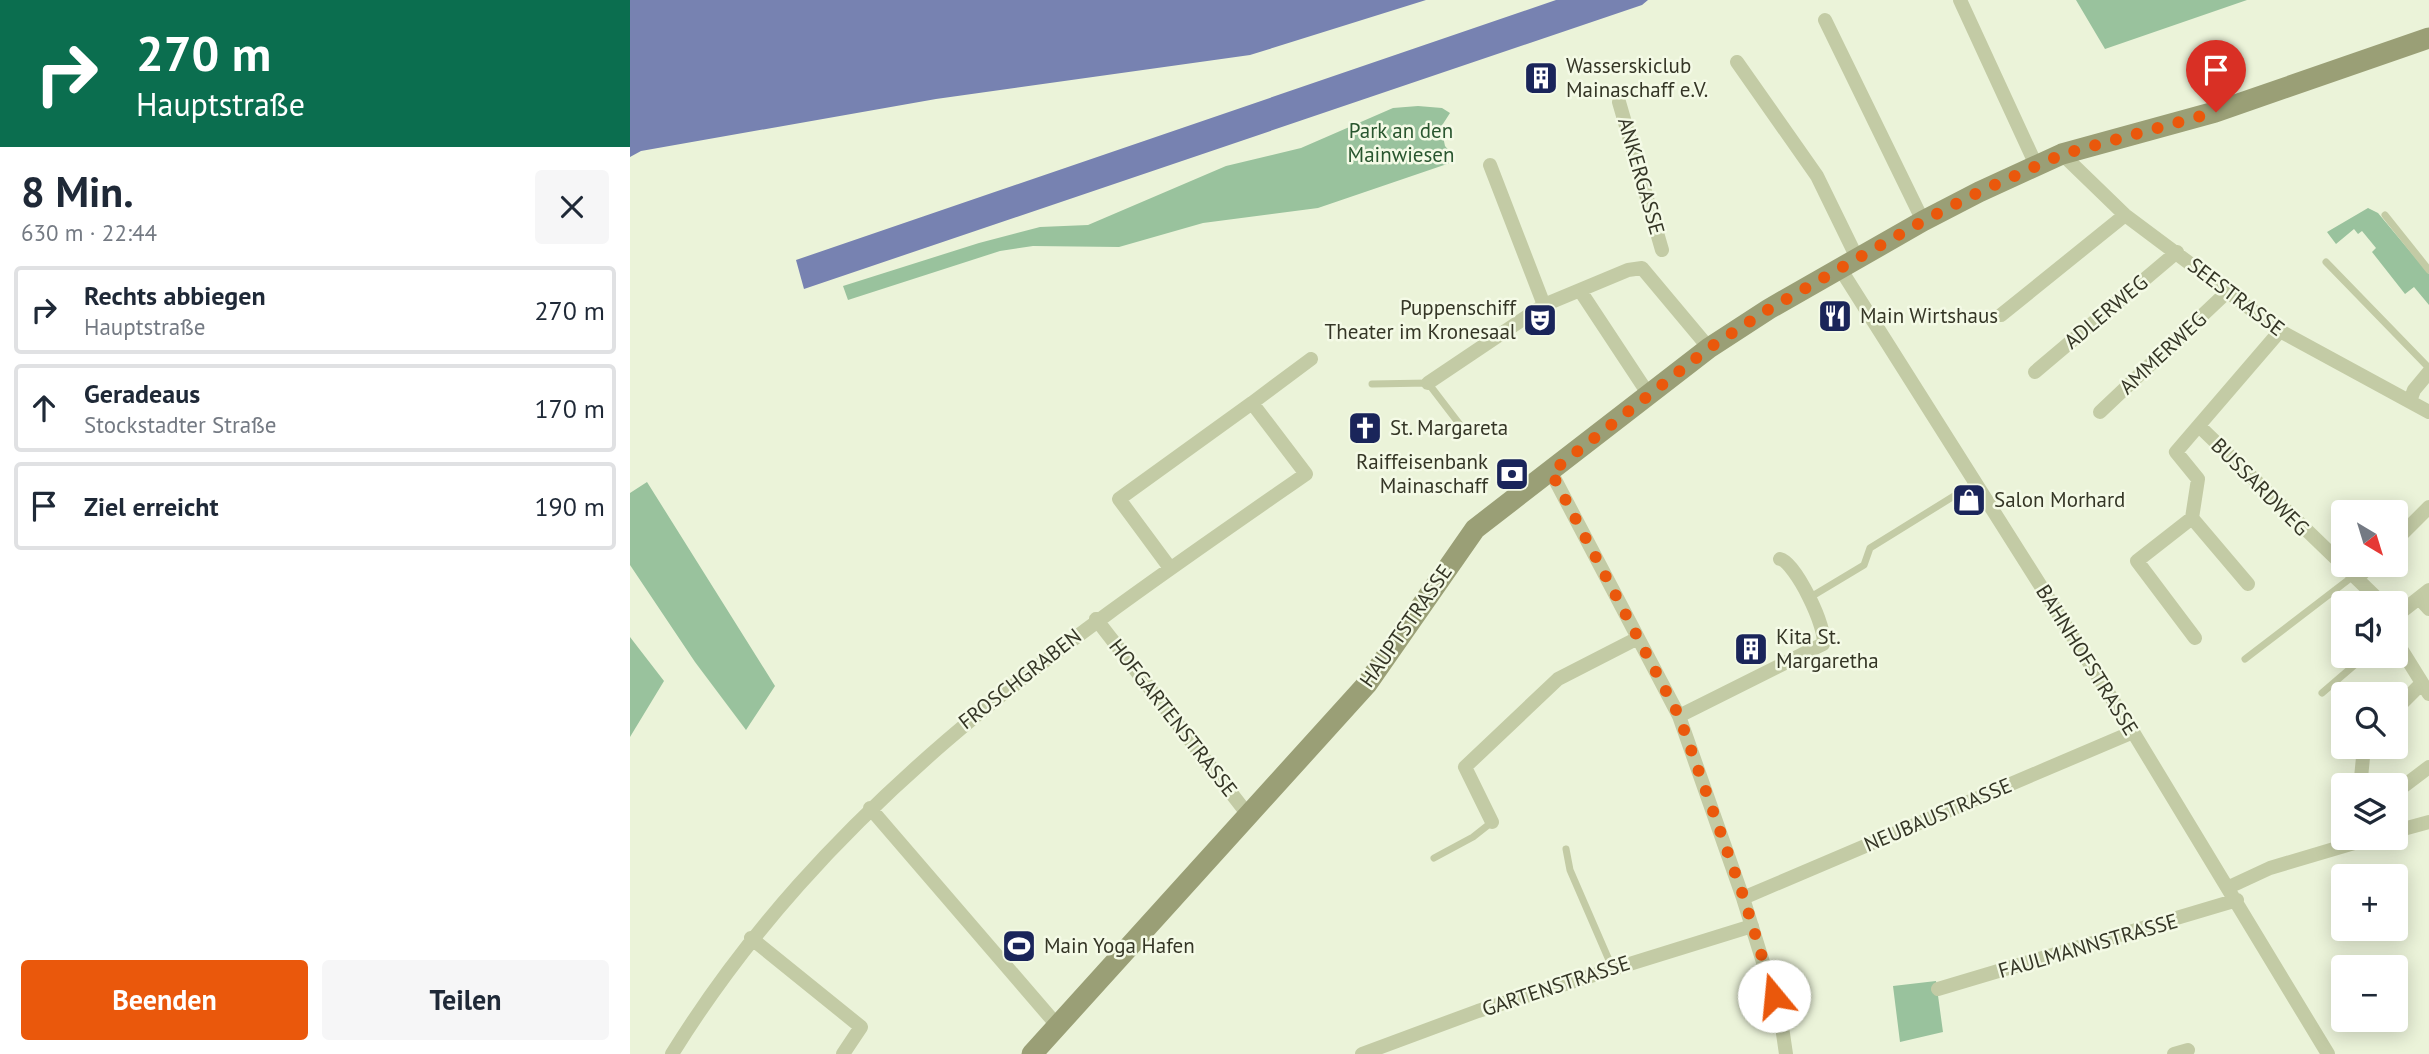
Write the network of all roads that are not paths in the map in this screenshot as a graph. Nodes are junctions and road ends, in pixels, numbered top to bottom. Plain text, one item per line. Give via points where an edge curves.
1 (1960, 0) edge
2 (1825, 20) dead end
3 (2429, 38) edge
4 (1737, 62) dead end
5 (1619, 102) dead end
6 (2063, 154) junction
7 (1490, 165) dead end
8 (2036, 165) junction
9 (2125, 215) junction
10 (2385, 215) dead end
11 (1923, 221) junction
12 (1662, 250) dead end
13 (2177, 252) junction
14 (2326, 262) dead end
15 (1850, 265) junction
16 (2429, 270) edge
17 (1581, 292) junction
18 (2226, 293) junction
19 (1544, 305) junction
20 (2001, 315) dead end
21 (2280, 331) junction
22 (1709, 348) junction
23 (1311, 359) dead end
24 (2429, 370) edge
25 (2035, 372) dead end
26 (1428, 383) junction
27 (1372, 384) dead end
28 (1649, 395) junction
29 (2410, 401) junction
30 (1252, 403) junction
31 (2099, 412) dead end
32 (2429, 412) edge
33 (2199, 426) junction
34 (1464, 430) dead end
35 (1551, 472) junction
36 (1975, 482) junction
37 (2429, 507) edge
38 (2192, 518) junction
39 (2408, 528) edge
40 (2331, 555) edge
41 (1780, 559) dead end
42 (1170, 568) junction
43 (2355, 578) joint
44 (2248, 584) dead end
45 (2369, 591) edge
46 (1808, 599) junction
47 (2426, 599) edge
48 (2408, 609) edge
49 (1096, 619) junction
50 (1638, 638) junction
51 (2194, 638) dead end
52 (2245, 659) dead end
53 (2408, 660) edge
54 (2351, 668) edge
55 (2426, 689) edge
56 (2322, 693) dead end
57 (2408, 701) edge
58 (1679, 716) junction
59 (2133, 732) junction
60 (2429, 767) edge
61 (2408, 783) edge
62 (870, 807) junction
63 (1249, 816) junction
64 (1492, 822) joint
65 (2429, 822) edge
66 (2408, 828) edge
67 (1566, 849) dead end
68 (2331, 850) edge
69 (1434, 858) dead end
70 (2233, 894) junction
71 (1744, 898) junction
72 (1752, 926) junction
73 (751, 937) junction
74 (1612, 967) junction
75 (1938, 989) dead end
76 (1056, 1024) junction
77 (672, 1054) edge
78 (843, 1054) edge
79 (1032, 1054) edge
80 (1362, 1054) edge
81 (1786, 1054) edge
82 (2328, 1054) edge

1 - 8 street
2 - 11 street
3 - 6 street, HAUPTSTRASSE via 2216,112
4 - 15 street, BAHNHOFSTRASSE via 1817,176
5 - 12 street, ANKERGASSE
6 - 8 street, HAUPTSTRASSE
6 - 9 street, SEESTRASSE
7 - 19 street
8 - 11 street, HAUPTSTRASSE
9 - 13 street, SEESTRASSE
9 - 20 street
10 - 16 lane
11 - 15 street, HAUPTSTRASSE
13 - 18 street, SEESTRASSE
13 - 25 street, ADLERWEG
14 - 24 lane
15 - 22 street, HAUPTSTRASSE
15 - 36 street, BAHNHOFSTRASSE
17 - 19 street
17 - 22 street via 1642,268
17 - 28 street
18 - 21 street, SEESTRASSE
18 - 31 street, AMMERWEG
19 - 26 street
21 - 29 street, SEESTRASSE
21 - 33 street
22 - 28 street, HAUPTSTRASSE
23 - 30 street
24 - 29 street
26 - 27 lane
26 - 34 lane
28 - 35 street, HAUPTSTRASSE
29 - 32 street, SEESTRASSE
30 - 42 street via 1119,499
30 - 42 street, FROSCHGRABEN via 1306,474
33 - 38 street via 2176,452 2198,479
33 - 40 street, BUSSARDWEG
35 - 50 street
35 - 63 street, HAUPTSTRASSE via 1475,529 1367,684
36 - 46 lane via 1870,548 1864,565
36 - 59 street, BAHNHOFSTRASSE
37 - 39 street
38 - 44 street
38 - 51 street via 2137,561
41 - 46 street via 1792,565
42 - 49 street, FROSCHGRABEN
43 - 45 street, BUSSARDWEG
43 - 52 lane
46 - 58 street via 1824,629 1823,644
47 - 48 street
49 - 62 street, FROSCHGRABEN via 959,727
49 - 63 street, HOFGARTENSTRASSE
50 - 58 street
50 - 64 street via 1558,680 1465,767
53 - 55 street
54 - 56 lane
55 - 57 street
58 - 71 street
59 - 70 street, BAHNHOFSTRASSE
59 - 71 street, NEUBAUSTRASSE
60 - 61 street
62 - 73 street, FROSCHGRABEN
62 - 76 street
63 - 76 street, HAUPTSTRASSE
64 - 69 lane
65 - 66 street
67 - 74 lane via 1570,870
68 - 70 street, FAULMANNSTRASSE via 2270,868
70 - 75 street, FAULMANNSTRASSE
70 - 82 street, BAHNHOFSTRASSE
71 - 72 street
72 - 74 street, GARTENSTRASSE
72 - 81 street via 1781,1020
73 - 77 street, FROSCHGRABEN
73 - 78 street via 861,1027
74 - 80 street, GARTENSTRASSE
76 - 79 street, HAUPTSTRASSE

